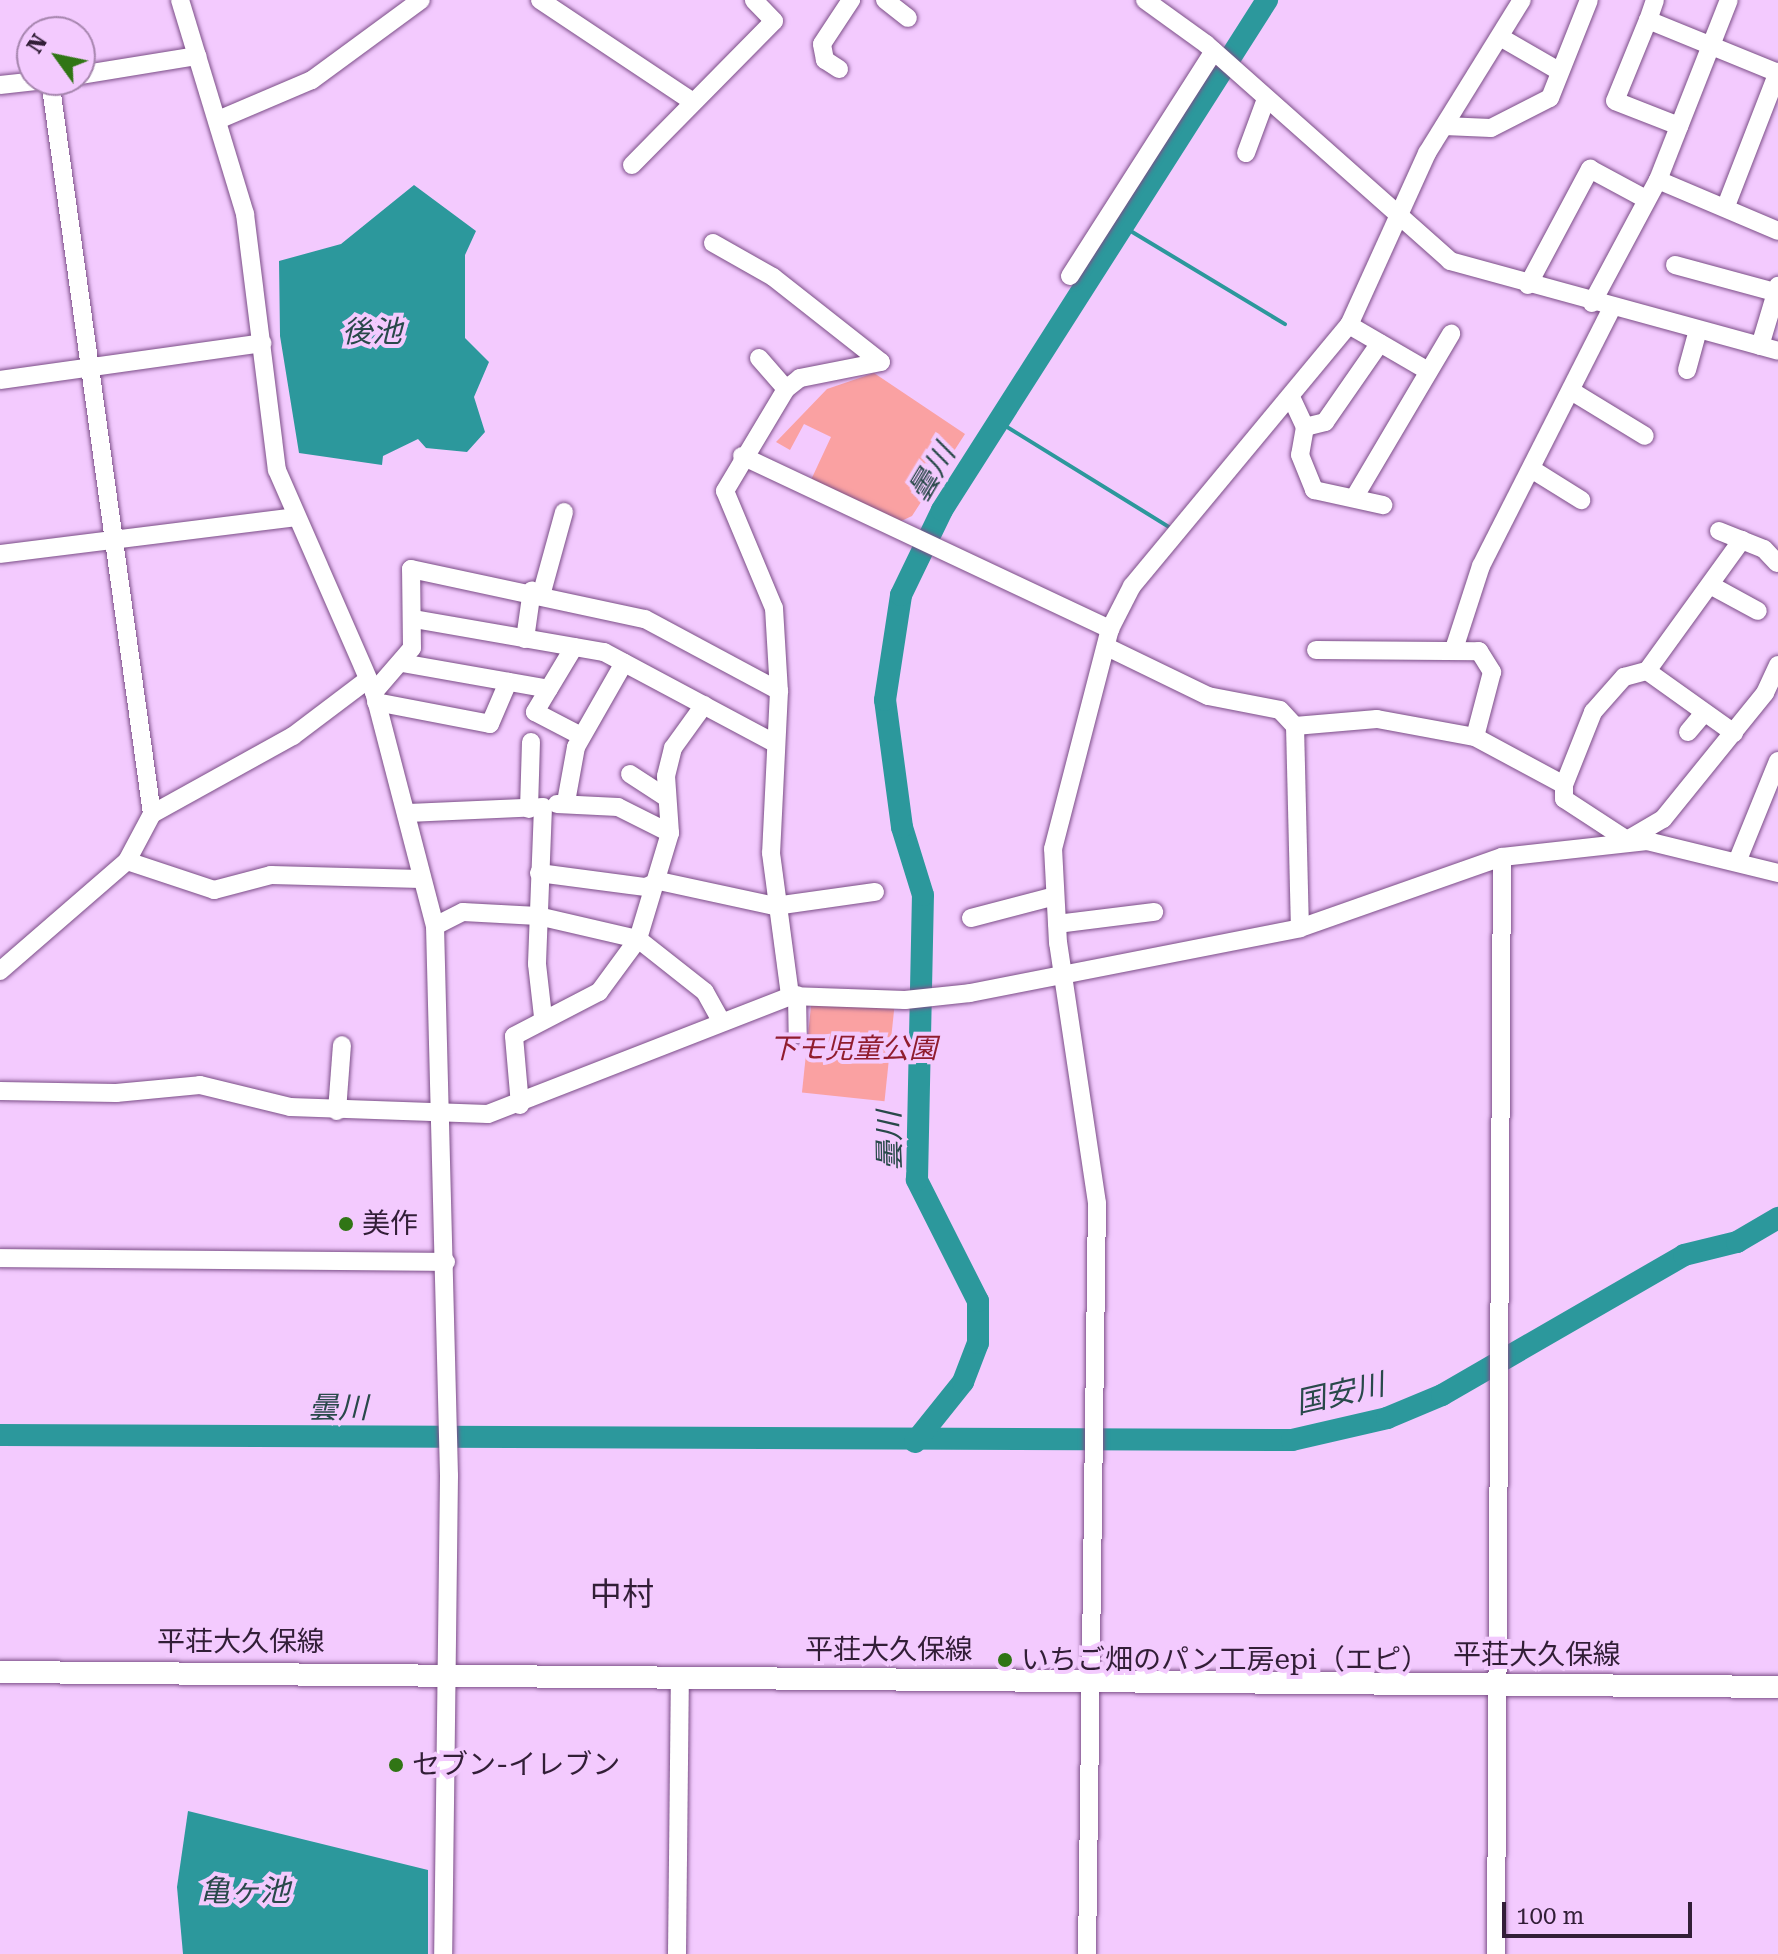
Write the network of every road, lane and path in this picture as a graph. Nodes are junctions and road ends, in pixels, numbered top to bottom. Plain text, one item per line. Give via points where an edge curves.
1 (180, 0) edge
2 (421, 0) edge
3 (540, 0) edge
4 (754, 0) edge
5 (851, 0) edge
6 (885, 0) edge
7 (1145, 0) edge
8 (1522, 0) edge
9 (1589, 0) edge
10 (1655, 0) edge
11 (1729, 0) edge
12 (908, 18) dead end
13 (1648, 20) junction
14 (1500, 37) junction
15 (1711, 44) junction
16 (1215, 52) junction
17 (197, 56) junction
18 (839, 69) dead end
19 (1559, 71) junction
20 (96, 72) edge
21 (1778, 72) edge
22 (49, 96) edge
23 (1266, 99) junction
24 (693, 102) junction
25 (218, 120) junction
26 (1444, 126) junction
27 (1679, 126) junction
28 (1246, 153) dead end
29 (632, 165) dead end
30 (1658, 180) junction
31 (1642, 197) junction
32 (1726, 206) junction
33 (1398, 222) junction
34 (1778, 231) edge
35 (713, 243) dead end
36 (1686, 263) dead end
37 (1070, 276) dead end
38 (1528, 285) junction
39 (1777, 290) edge
40 (1592, 303) junction
41 (1612, 308) junction
42 (1349, 325) junction
43 (1698, 330) junction
44 (1451, 334) dead end
45 (262, 343) junction
46 (1380, 343) junction
47 (1769, 349) edge
48 (759, 358) dead end
49 (89, 368) junction
50 (1687, 370) dead end
51 (1428, 371) junction
52 (0, 380) edge
53 (786, 389) junction
54 (1573, 392) junction
55 (1291, 397) junction
56 (1305, 427) junction
57 (1635, 434) dead end
58 (742, 456) junction
59 (1533, 470) junction
60 (1354, 498) junction
61 (1581, 500) dead end
62 (1383, 505) dead end
63 (564, 512) dead end
64 (296, 517) junction
65 (1719, 531) dead end
66 (111, 539) junction
67 (1742, 540) junction
68 (0, 554) edge
69 (1778, 563) edge
70 (1712, 586) junction
71 (537, 591) junction
72 (1758, 611) dead end
73 (414, 619) junction
74 (1109, 638) junction
75 (525, 639) junction
76 (1455, 646) junction
77 (574, 647) junction
78 (1316, 650) dead end
79 (402, 663) junction
80 (624, 663) junction
81 (1778, 665) edge
82 (1647, 671) junction
83 (508, 682) junction
84 (549, 689) junction
85 (372, 691) junction
86 (779, 691) junction
87 (704, 705) junction
88 (1703, 714) junction
89 (1295, 726) junction
90 (1688, 732) dead end
91 (1734, 733) junction
92 (581, 736) junction
93 (1475, 737) junction
94 (531, 742) dead end
95 (776, 744) junction
96 (1778, 761) edge
97 (630, 774) dead end
98 (1564, 785) junction
99 (1772, 796) edge
100 (667, 798) junction
101 (566, 802) junction
102 (536, 808) junction
103 (406, 813) junction
104 (152, 814) junction
105 (670, 833) junction
106 (1627, 840) junction
107 (1502, 857) junction
108 (127, 861) junction
109 (1737, 862) junction
110 (539, 873) junction
111 (1778, 873) edge
112 (421, 879) junction
113 (659, 881) junction
114 (875, 892) dead end
115 (1055, 896) junction
116 (775, 906) junction
117 (1154, 912) dead end
118 (538, 916) junction
119 (971, 918) dead end
120 (1057, 924) junction
121 (435, 926) junction
122 (1300, 928) junction
123 (638, 939) junction
124 (1063, 970) junction
125 (0, 971) edge
126 (793, 995) junction
127 (543, 1017) junction
128 (721, 1021) junction
129 (798, 1034) dead end
130 (342, 1045) dead end
131 (0, 1091) edge
132 (520, 1105) junction
133 (444, 1110) junction
134 (337, 1111) junction
135 (0, 1258) edge
136 (446, 1262) junction
137 (0, 1672) edge
138 (448, 1673) junction
139 (680, 1677) junction
140 (1089, 1681) junction
141 (1498, 1684) junction
142 (1778, 1687) edge
143 (443, 1954) edge
144 (677, 1954) edge
145 (1087, 1954) edge
146 (1496, 1954) edge

1 - 17 street
2 - 25 street via 312,80
3 - 24 street
4 - 24 street via 774,21
5 - 18 street via 822,44 825,60
6 - 12 street
7 - 16 street
8 - 14 street
9 - 19 street
10 - 13 street
11 - 15 street
13 - 15 street
13 - 27 street via 1615,101
14 - 19 street
14 - 26 street
15 - 21 street
15 - 27 street
16 - 23 street
16 - 37 street
17 - 20 street
17 - 25 street
19 - 26 street via 1550,98 1513,119 1491,128
21 - 32 street
22 - 49 street
23 - 28 street
23 - 33 street
24 - 29 street
25 - 45 street via 253,252
26 - 33 street
27 - 30 street
30 - 31 street
30 - 32 street
31 - 38 street via 1590,169
31 - 40 street
32 - 34 street
33 - 38 street via 1450,261
33 - 42 street
35 - 53 street via 773,277 881,362 800,378
36 - 39 street
38 - 40 street
39 - 47 street
40 - 41 street
41 - 43 street
41 - 54 street
42 - 46 street
42 - 55 street
43 - 47 street
43 - 50 street
44 - 51 street
45 - 49 street
45 - 64 street via 277,470
46 - 51 street
46 - 56 street via 1325,422
48 - 53 street
49 - 52 street
49 - 66 street
51 - 60 street
53 - 58 street
54 - 57 street
54 - 59 street
55 - 56 street
55 - 74 street via 1132,586
56 - 60 street via 1300,455 1314,490
58 - 74 street via 915,537
58 - 86 street via 725,491 774,608
59 - 61 street
59 - 76 street via 1481,566
60 - 62 street
63 - 71 street
64 - 66 street
64 - 85 street
65 - 67 street
66 - 68 street
66 - 104 street
67 - 69 street
67 - 70 street
70 - 72 street
70 - 82 street
71 - 73 street via 411,569
71 - 75 street
71 - 86 street via 645,619
73 - 75 street
73 - 79 street
74 - 89 street via 1208,696 1280,710
74 - 115 street via 1053,849
75 - 77 street
76 - 78 street
76 - 93 street via 1479,651 1492,672
77 - 80 street
77 - 84 street
79 - 83 street
79 - 85 street
80 - 87 street
80 - 92 street
81 - 91 street
82 - 88 street
82 - 98 street via 1624,677 1593,712
83 - 84 street
83 - 85 street via 490,724
84 - 92 street via 535,712
85 - 103 street
85 - 104 street
86 - 95 street
87 - 95 street
87 - 100 street via 673,748
88 - 90 street
88 - 91 street
89 - 93 street via 1377,719
89 - 122 street
91 - 106 street via 1663,819
92 - 101 street
93 - 98 street
94 - 102 street
95 - 116 street
96 - 99 street
97 - 100 street
98 - 106 street via 1564,799
99 - 109 street
100 - 105 street
101 - 102 street
101 - 105 street via 618,807
102 - 103 street
102 - 110 street
103 - 112 street
104 - 108 street
105 - 113 street
106 - 107 street
106 - 109 street
107 - 122 street
107 - 141 street
108 - 112 street via 214,890 271,875
108 - 125 street
109 - 111 street
110 - 113 street via 646,887
110 - 118 street
112 - 121 street
113 - 116 street
113 - 123 street
114 - 116 street
115 - 119 street
115 - 120 street
116 - 126 street
117 - 120 street
118 - 121 street via 463,912
118 - 123 street
118 - 127 street
120 - 124 street
121 - 133 street
122 - 124 street
123 - 127 street via 599,992
123 - 128 street via 705,992
124 - 126 street via 927,999
124 - 140 street via 1097,1203
126 - 128 street
126 - 129 street
127 - 132 street via 514,1036
128 - 132 street
130 - 134 street
131 - 134 street via 116,1093 200,1085
132 - 133 street via 488,1114
133 - 134 street
133 - 136 street
135 - 136 street
136 - 138 street
137 - 138 main road, 平荘大久保線
138 - 139 main road, 平荘大久保線
138 - 143 street
139 - 140 main road, 平荘大久保線
139 - 144 street
140 - 141 main road, 平荘大久保線
140 - 145 street
141 - 142 main road, 平荘大久保線
141 - 146 street

